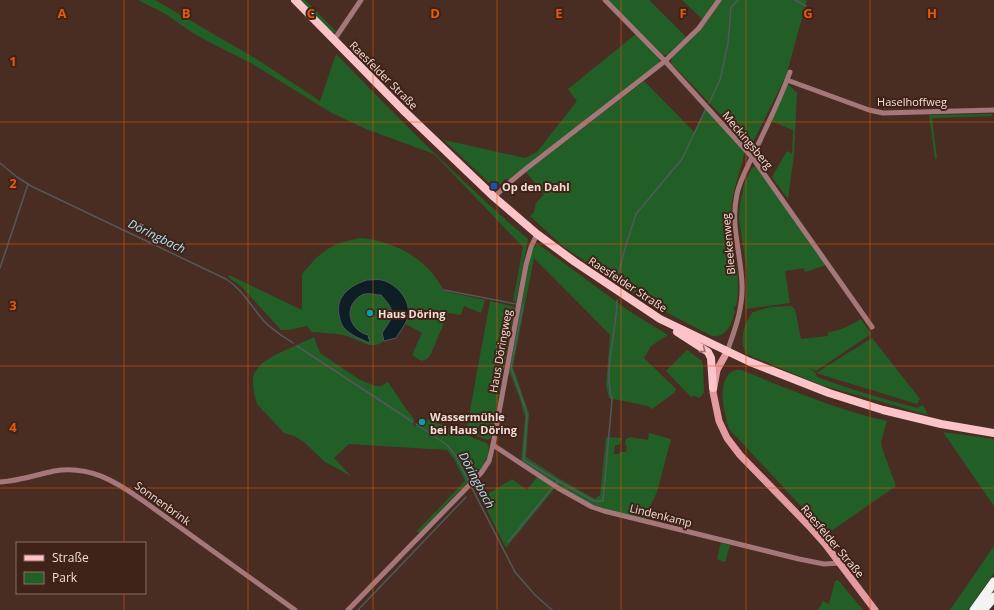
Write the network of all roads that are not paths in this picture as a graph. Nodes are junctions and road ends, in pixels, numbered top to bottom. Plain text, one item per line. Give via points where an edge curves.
1 (295, 0) edge
2 (360, 0) edge
3 (605, 0) edge
4 (719, 0) edge
5 (334, 40) junction
6 (665, 61) junction
7 (790, 72) dead end
8 (787, 80) junction
9 (994, 110) edge
10 (752, 157) junction
11 (494, 197) junction
12 (537, 234) junction
13 (660, 319) junction
14 (872, 327) dead end
15 (727, 352) junction
16 (713, 388) junction
17 (994, 433) edge
18 (493, 445) junction
19 (0, 482) edge
20 (840, 563) junction
21 (994, 582) edge
22 (994, 590) edge
23 (994, 597) edge
24 (294, 610) edge
25 (348, 610) edge
26 (875, 610) edge
27 (974, 610) edge
28 (982, 610) edge

1 - 5 main road, Raesfelder Straße
2 - 5 street
3 - 6 street, Meckingsberg
4 - 6 street via 699,28
5 - 11 main road, Raesfelder Straße via 441,148
6 - 10 street, Meckingsberg
6 - 11 street via 522,172
7 - 8 street, Bleekenweg
8 - 9 street, Haselhoffweg via 876,112
8 - 10 street, Bleekenweg
10 - 14 street, Meckingsberg
10 - 15 street, Bleekenweg via 740,183 736,203 735,230 742,300
11 - 12 main road, Raesfelder Straße
12 - 13 main road, Raesfelder Straße
12 - 18 street, Haus Döringweg via 526,264
13 - 15 main road, Raesfelder Straße
13 -> 16 main road via 681,336 708,352 711,358
15 - 16 main road, Raesfelder Straße via 717,370
15 - 17 main road via 796,381 857,402 941,424
16 - 20 main road, Raesfelder Straße via 716,413 727,438 740,455 808,524
18 - 20 street, Lindenkamp via 592,507 799,559 824,564
18 - 25 street, Haus Döringweg via 489,461 481,473
19 - 24 street, Sonnenbrink via 73,470 106,477 118,483
20 - 26 main road, Raesfelder Straße
21 - 27 highway
22 - 28 highway
23 - 28 highway

